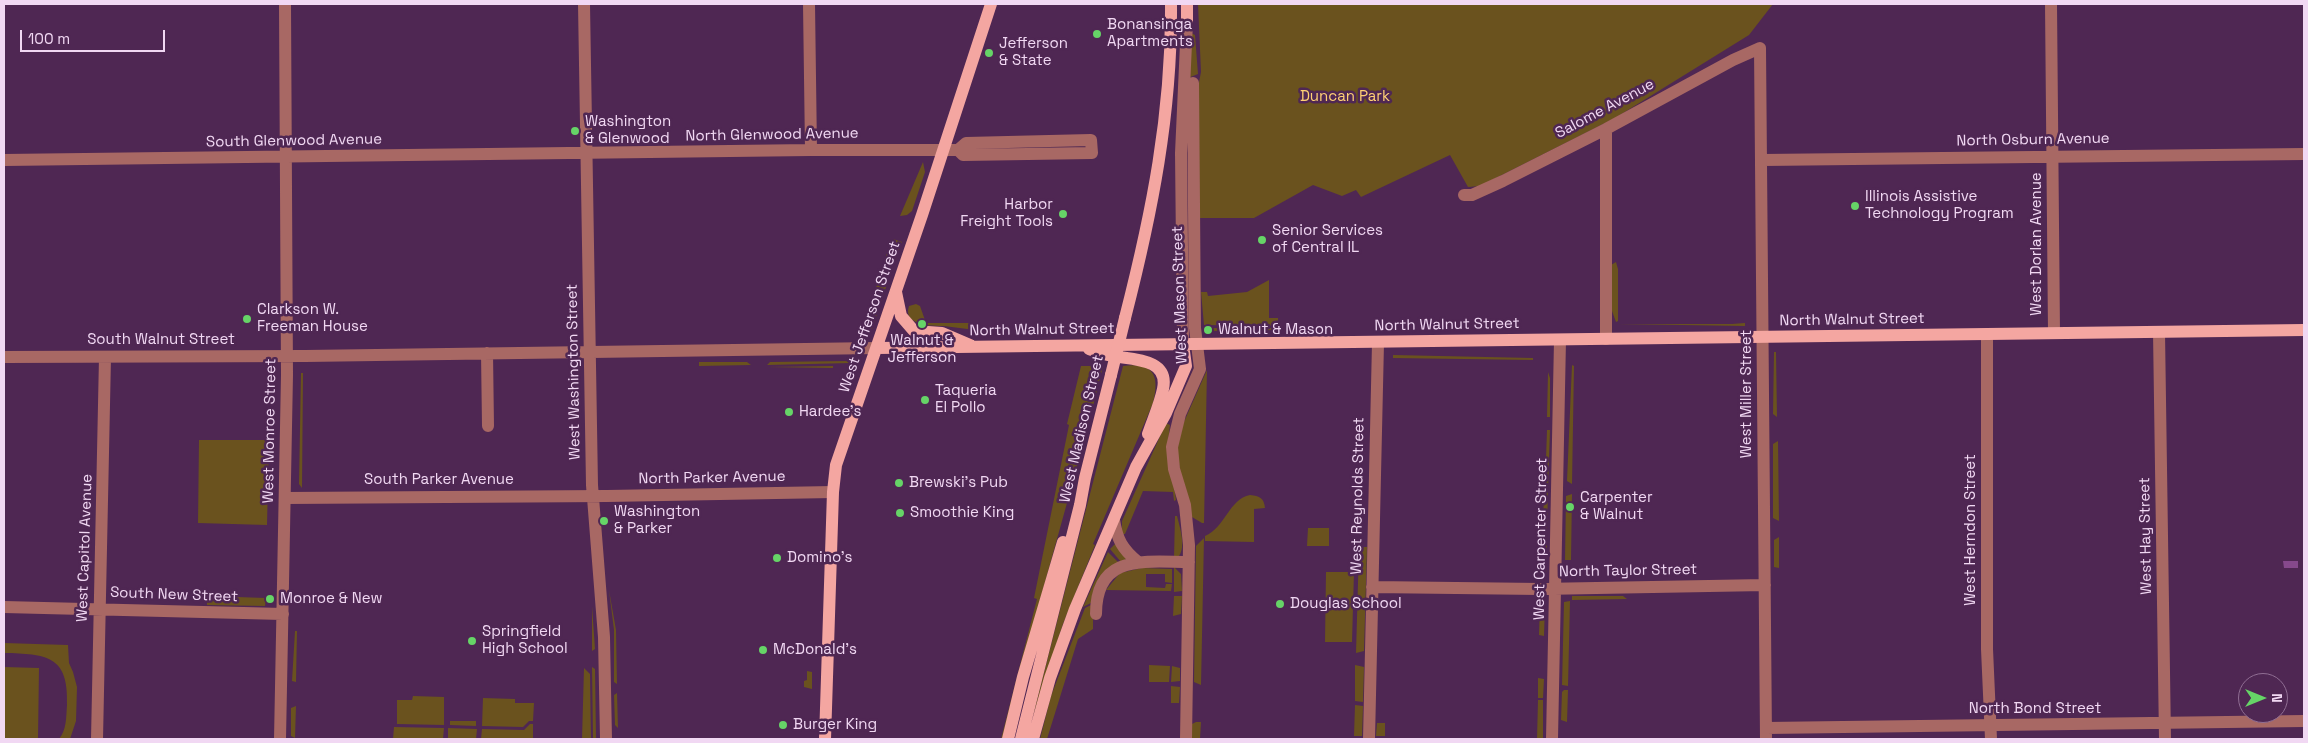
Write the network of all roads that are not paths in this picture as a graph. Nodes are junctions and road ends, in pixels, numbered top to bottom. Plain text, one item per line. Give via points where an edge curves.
1 (285, 4) edge
2 (584, 4) edge
3 (809, 4) edge
4 (991, 4) edge
5 (1172, 4) edge
6 (1187, 4) edge
7 (2051, 4) edge
8 (1187, 22) joint
9 (1760, 48) joint
10 (1193, 83) dead end
11 (1606, 129) junction
12 (811, 150) junction
13 (942, 150) junction
14 (958, 150) junction
15 (586, 153) junction
16 (2304, 154) edge
17 (2053, 156) junction
18 (287, 157) junction
19 (4, 160) edge
20 (1763, 160) junction
21 (1464, 195) dead end
22 (896, 290) junction
23 (2304, 330) edge
24 (2159, 332) junction
25 (2054, 333) junction
26 (1987, 334) junction
27 (1763, 337) junction
28 (1606, 339) junction
29 (1560, 340) junction
30 (1378, 343) junction
31 (1189, 344) junction
32 (1082, 346) junction
33 (974, 347) junction
34 (877, 348) junction
35 (589, 351) junction
36 (487, 353) junction
37 (288, 356) junction
38 (4, 357) edge
39 (105, 357) junction
40 (488, 426) dead end
41 (1136, 467) junction
42 (1085, 478) junction
43 (832, 492) junction
44 (592, 495) junction
45 (285, 498) junction
46 (1114, 520) junction
47 (1138, 562) junction
48 (1189, 562) junction
49 (1764, 584) junction
50 (1372, 586) junction
51 (1556, 589) junction
52 (4, 607) edge
53 (100, 609) junction
54 (283, 614) junction
55 (1096, 614) dead end
56 (2304, 721) edge
57 (2165, 723) junction
58 (1991, 725) junction
59 (1766, 734) edge
60 (97, 739) edge
61 (280, 739) edge
62 (606, 739) edge
63 (825, 739) edge
64 (1008, 739) edge
65 (1021, 739) edge
66 (1033, 739) edge
67 (1186, 739) edge
68 (1369, 739) edge
69 (1552, 739) edge
70 (1991, 739) edge
71 (2165, 739) edge

1 - 18 street, West Monroe Street
2 - 15 street, West Washington Street
3 - 12 street
4 - 13 main road, West Jefferson Street
5 - 42 main road, West Madison Street, bridge via 1171,62 1164,136 1148,227
6 - 8 main road
7 - 17 street, West Dorlan Avenue
8 - 31 street, West Mason Street via 1181,153
9 - 11 street, Salome Avenue
9 - 20 street, West Miller Street
10 - 31 street, West Mason Street
11 - 21 street, Salome Avenue via 1503,181 1472,195
11 - 28 street
12 - 13 street, North Glenwood Avenue
12 - 15 street, North Glenwood Avenue
13 - 14 street, North Glenwood Avenue
13 - 22 main road, West Jefferson Street
14 - 14 street, North Glenwood Avenue via 963,155 1092,153 1091,140 966,143
15 - 18 street, South Glenwood Avenue
15 - 35 street, West Washington Street
16 - 17 street, North Osburn Avenue
17 - 20 street, North Osburn Avenue
17 - 25 street, West Dorlan Avenue
18 - 19 street, South Glenwood Avenue
18 - 37 street, West Monroe Street
20 - 27 street, West Miller Street
22 - 33 main road via 901,316 914,331 942,333
22 - 34 main road, West Jefferson Street
23 - 24 main road, North Walnut Street
24 - 25 main road, North Walnut Street
24 - 57 street, West Hay Street
25 - 26 main road, North Walnut Street
26 - 27 main road, North Walnut Street
26 - 58 street, West Herndon Street via 1987,649
27 - 28 main road, North Walnut Street
27 - 49 street, West Miller Street
28 - 29 main road, North Walnut Street
29 - 30 main road, North Walnut Street
29 - 51 street, West Carpenter Street
30 - 31 main road, North Walnut Street
30 - 50 street, West Reynolds Street
31 - 32 main road, North Walnut Street
31 - 41 main road via 1186,366 1166,414
31 - 48 street, West Mason Street via 1200,358 1200,368 1180,414 1172,447 1174,469 1185,506
32 - 33 main road, North Walnut Street
32 - 41 main road via 1107,355 1151,362 1161,372 1163,389
33 - 34 main road, North Walnut Street
34 - 35 street, North Walnut Street
34 - 43 main road, West Jefferson Street via 840,453
35 - 36 street, South Walnut Street
35 - 44 street, West Washington Street
36 - 37 street, South Walnut Street
36 - 40 street
37 - 39 street, South Walnut Street
37 - 45 street, West Monroe Street
38 - 39 street, South Walnut Street
39 - 53 street, West Capitol Avenue
41 - 46 main road
42 - 64 main road via 1061,545
42 - 65 main road, West Madison Street
43 - 44 street, North Parker Avenue
43 - 63 main road, West Jefferson Street
44 - 45 street, South Parker Avenue
44 - 62 street, West Washington Street via 604,637
45 - 54 street, West Monroe Street
46 - 47 street via 1119,541
46 - 66 main road via 1062,643
47 - 48 street
47 - 55 street via 1117,568 1103,582
48 - 67 street, West Mason Street
49 - 51 street, North Taylor Street
49 - 59 street, West Miller Street
50 - 51 street, North Taylor Street
50 - 68 street, West Reynolds Street
51 - 69 street, West Carpenter Street
52 - 53 street, South New Street
53 - 54 street, South New Street
53 - 60 street, West Capitol Avenue
54 - 61 street, West Monroe Street
56 - 57 street, North Bond Street
57 - 58 street, North Bond Street
57 - 71 street, West Hay Street
58 - 59 street, North Bond Street
58 - 70 street, West Herndon Street

